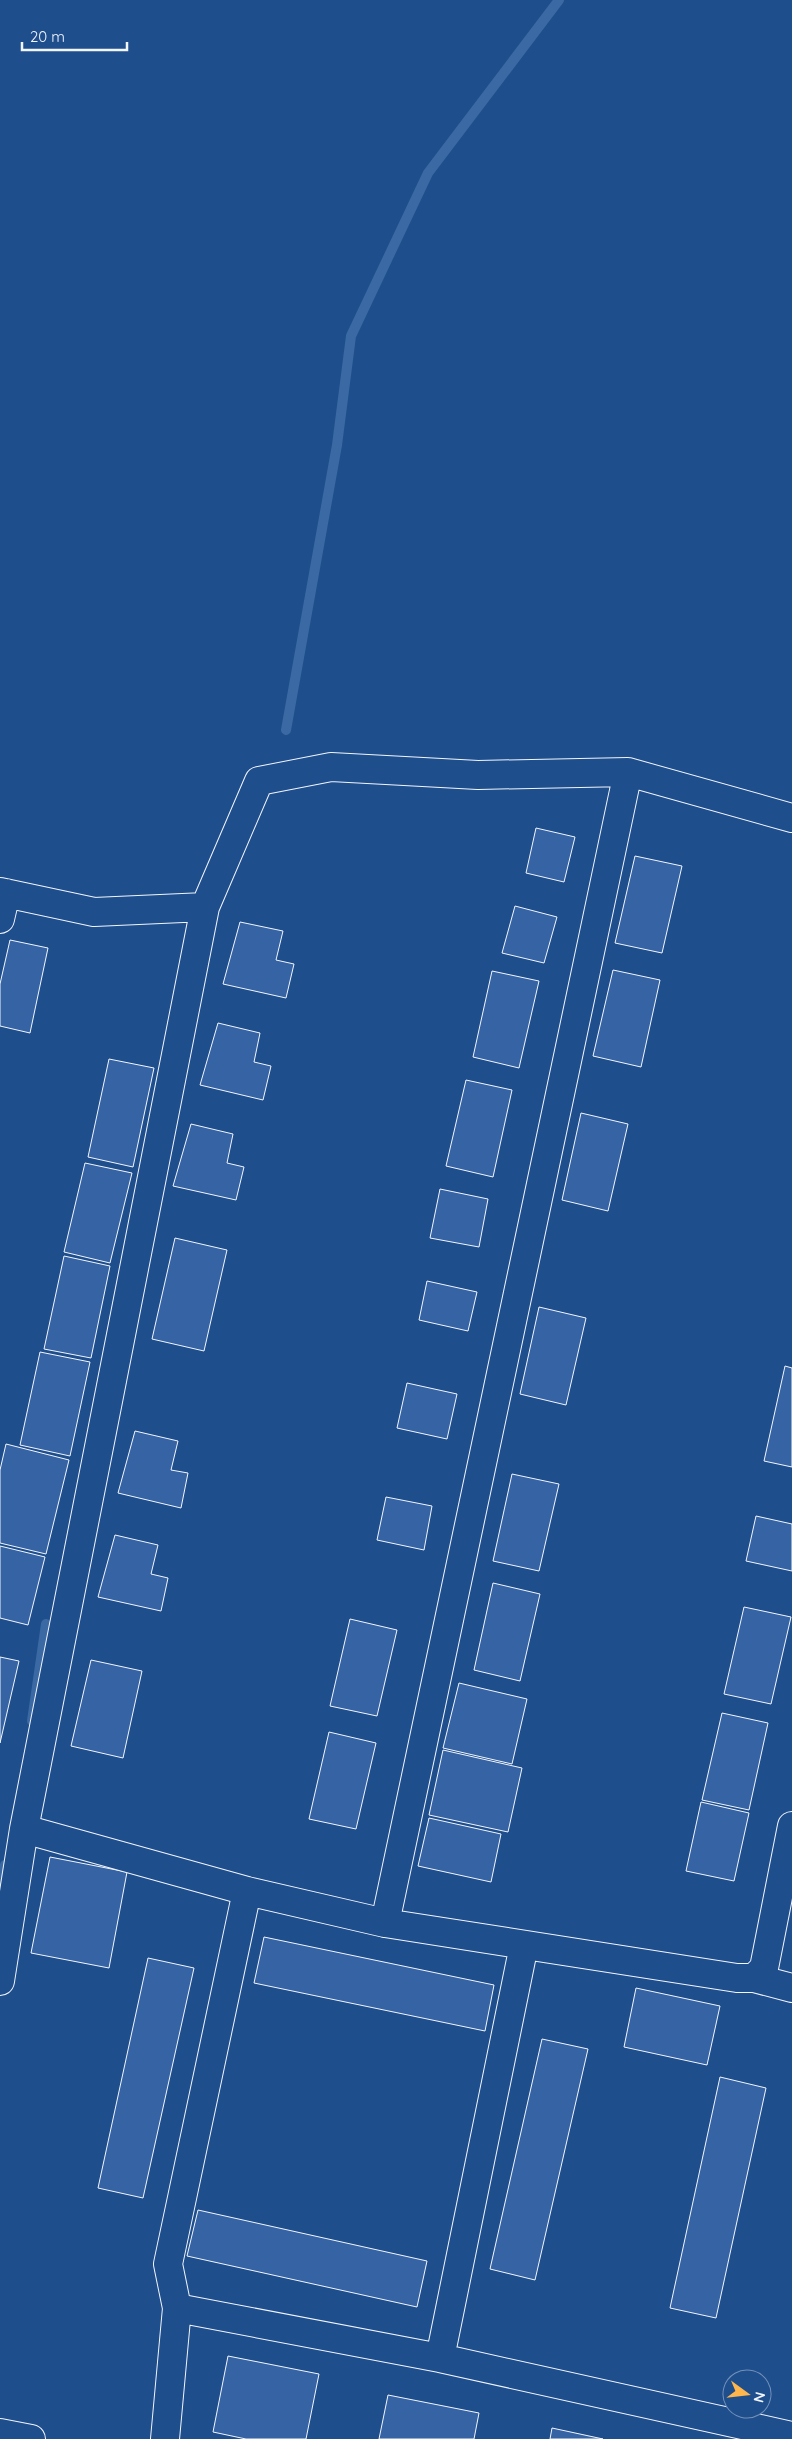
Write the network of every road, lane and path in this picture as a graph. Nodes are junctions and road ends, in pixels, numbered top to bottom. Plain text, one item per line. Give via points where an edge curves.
1 (628, 772) junction
2 (792, 818) edge
3 (2, 901) edge
4 (205, 907) junction
5 (792, 1826) edge
6 (24, 1829) junction
7 (247, 1890) junction
8 (385, 1923) junction
9 (524, 1945) junction
10 (754, 1978) junction
11 (0, 1981) edge
12 (792, 1988) edge
13 (177, 2308) junction
14 (440, 2358) junction
15 (0, 2434) edge
16 (792, 2436) edge
17 (31, 2439) edge
18 (165, 2439) edge

1 - 2 street
1 - 4 street via 478,775 331,767 259,780
1 - 8 street
3 - 4 street via 94,912
4 - 6 street
5 - 10 street via 764,1968
6 - 7 street
6 - 11 street
7 - 8 street
7 - 13 street via 168,2264
8 - 9 street
9 - 10 street
9 - 14 street
10 - 12 street
13 - 14 street
13 - 18 street
14 - 16 street
15 - 17 street

